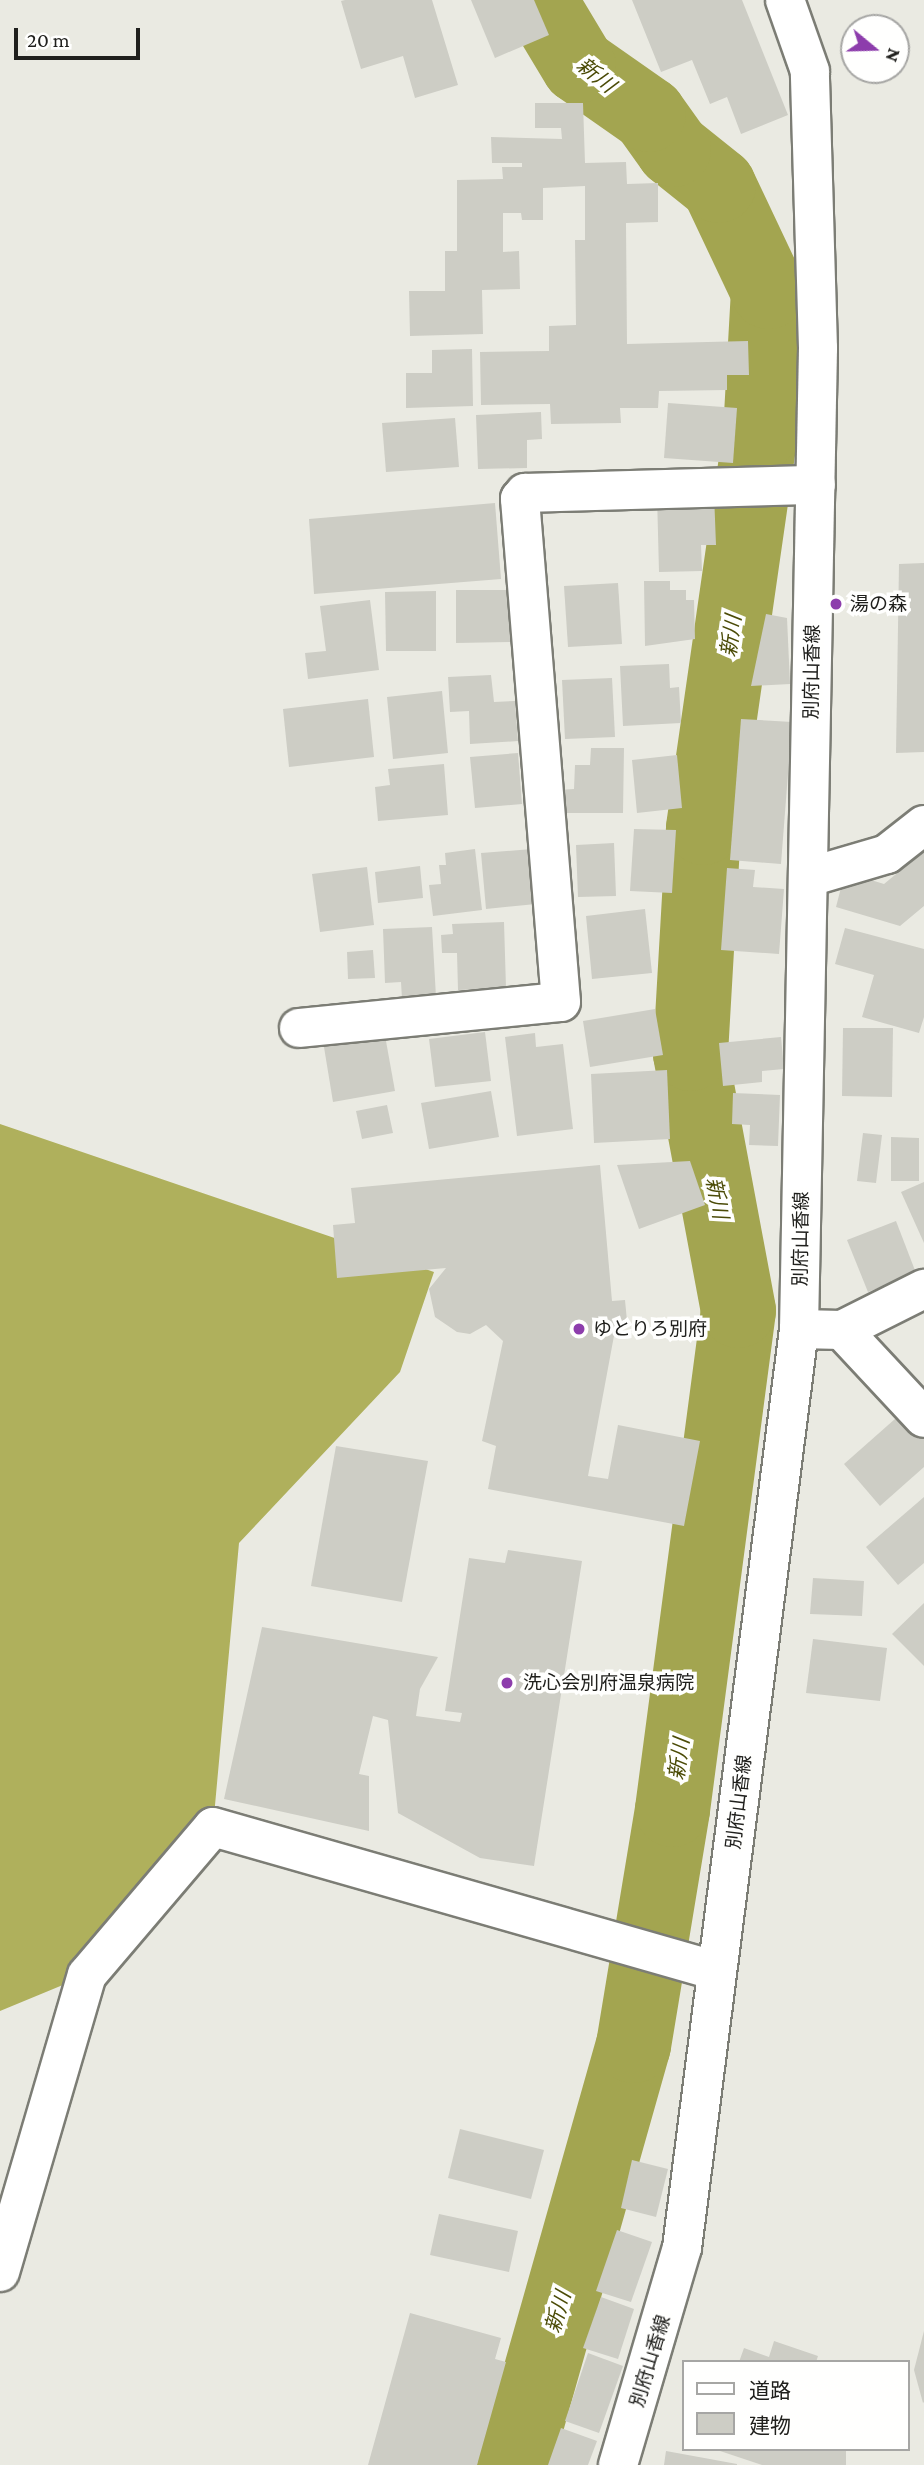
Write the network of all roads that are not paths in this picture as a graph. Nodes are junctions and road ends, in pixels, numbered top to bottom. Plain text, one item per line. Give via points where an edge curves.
1 (785, 0) edge
2 (799, 485) junction
3 (924, 825) edge
4 (810, 877) junction
5 (299, 1028) dead end
6 (924, 1289) edge
7 (799, 1329) junction
8 (842, 1330) junction
9 (924, 1418) edge
10 (717, 1971) junction
11 (0, 2272) edge
12 (618, 2465) edge

1 - 2 main road, 別府山香線 via 810,71 818,348
2 - 4 main road, 別府山香線
2 - 5 main road via 524,493 520,499 561,1002
3 - 4 main road via 887,854
4 - 7 main road, 別府山香線
6 - 8 main road
7 - 8 main road
7 - 10 main road, 別府山香線
8 - 9 main road
10 - 11 main road via 213,1828 87,1975
10 - 12 main road, 別府山香線 via 682,2248

